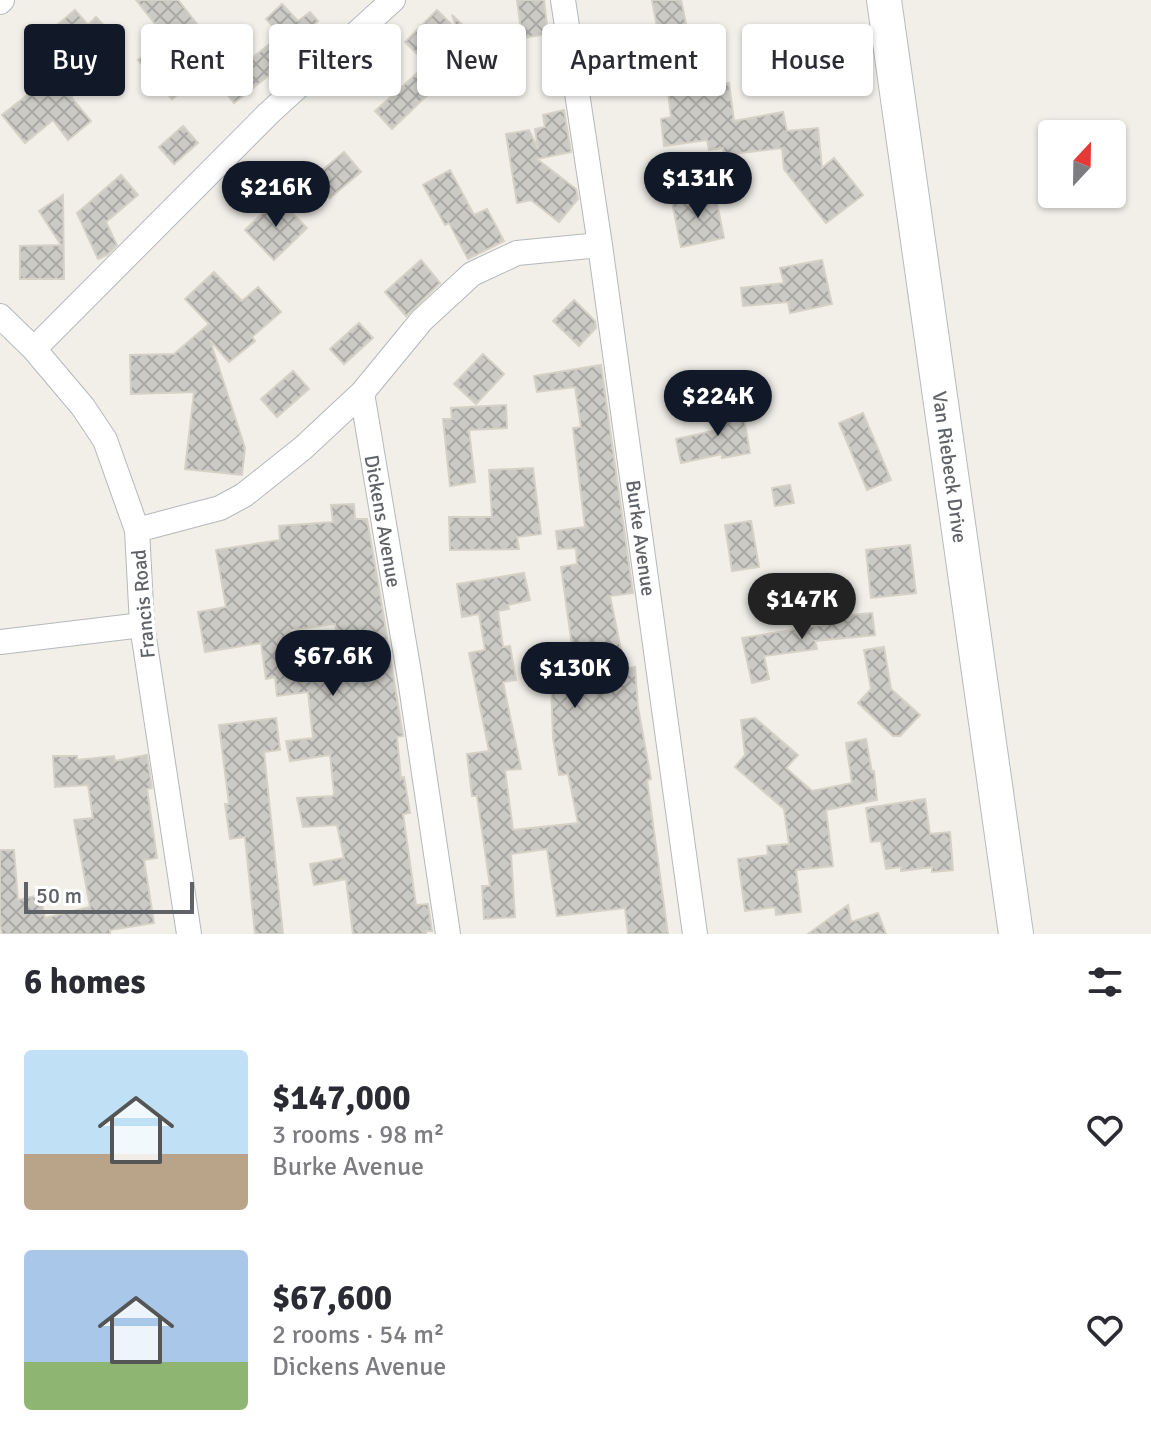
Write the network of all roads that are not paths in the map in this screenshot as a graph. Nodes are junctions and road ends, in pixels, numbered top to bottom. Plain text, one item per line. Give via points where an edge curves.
1 (393, 0) edge
2 (563, 0) edge
3 (884, 0) edge
4 (600, 245) junction
5 (0, 316) edge
6 (34, 349) junction
7 (362, 393) junction
8 (137, 530) junction
9 (142, 625) junction
10 (0, 642) edge
11 (189, 934) edge
12 (448, 934) edge
13 (695, 934) edge
14 (1016, 934) edge

1 - 6 street via 269,113
2 - 4 street, Burke Avenue
3 - 14 street, Van Riebeck Drive
4 - 7 street via 517,253 472,274 422,320
4 - 13 street, Burke Avenue
5 - 6 street, Francis Road
6 - 8 street, Francis Road via 105,440
7 - 8 street via 244,495 220,508
7 - 12 street, Dickens Avenue
8 - 9 street, Francis Road
9 - 10 street
9 - 11 street, Francis Road

